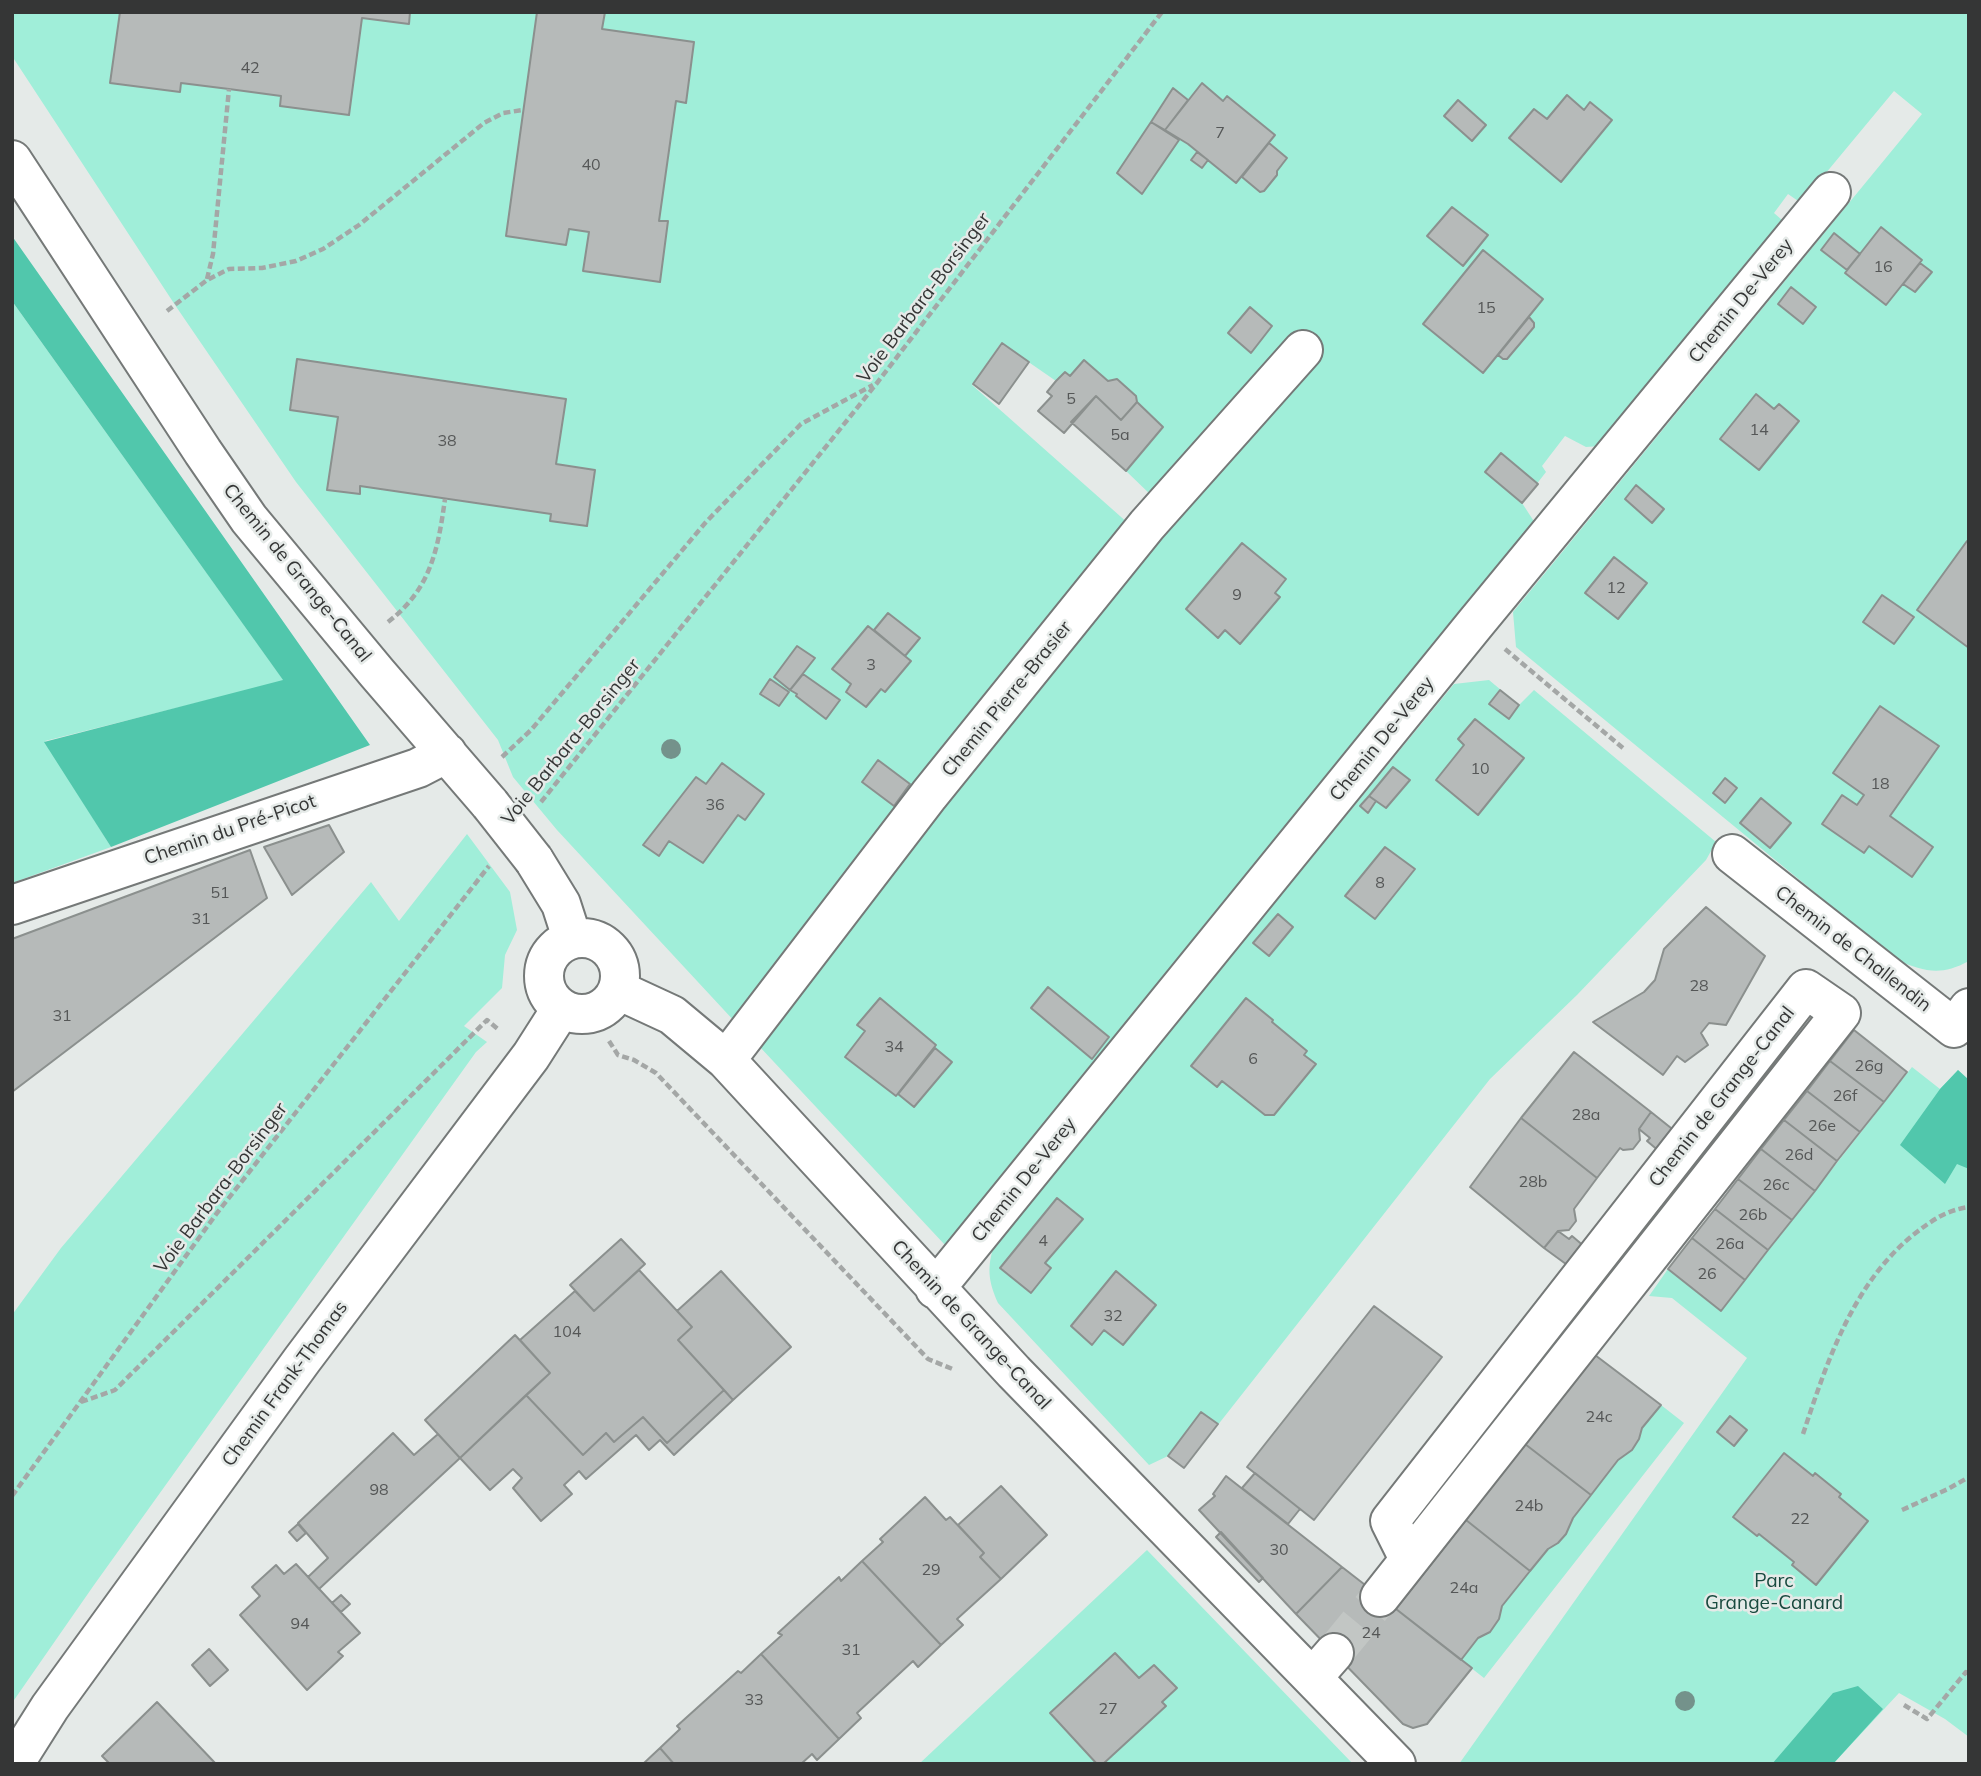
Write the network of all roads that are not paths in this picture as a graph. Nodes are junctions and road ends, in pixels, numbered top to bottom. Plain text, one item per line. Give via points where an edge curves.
1 (12, 160) edge
2 (1831, 192) dead end
3 (1303, 350) dead end
4 (447, 753) junction
5 (1732, 854) dead end
6 (12, 905) edge
7 (572, 939) junction
8 (618, 990) junction
9 (1969, 1008) edge
10 (561, 1009) junction
11 (726, 1060) junction
12 (936, 1289) junction
13 (1409, 1559) junction
14 (1380, 1597) tunnel mouth
15 (14, 1764) edge
16 (1395, 1764) edge

1 - 4 street, Chemin de Grange-Canal via 249,519
2 - 12 street, Chemin De-Verey
3 - 11 street, Chemin Pierre-Brasier via 1130,547 929,795
4 - 6 street, Chemin du Pré-Picot via 418,768
4 - 7 street, Chemin de Grange-Canal, bridge via 534,860 561,904
5 - 9 street, Chemin de Challendin via 1954,1028
7 - 8 street via 604,944 621,973
7 - 10 street via 558,945 543,970 550,999
8 - 10 street via 610,1002 587,1015
8 - 11 street, Chemin de Grange-Canal via 672,1016
10 - 15 street, Chemin Frank-Thomas via 531,1056 302,1360 50,1707
11 - 12 street, Chemin de Grange-Canal
12 - 16 street, Chemin de Grange-Canal via 1324,1665
13 - 13 street, Chemin de Grange-Canal via 1595,1325 1841,1013 1806,989 1390,1521
13 - 14 street, Chemin de Grange-Canal

